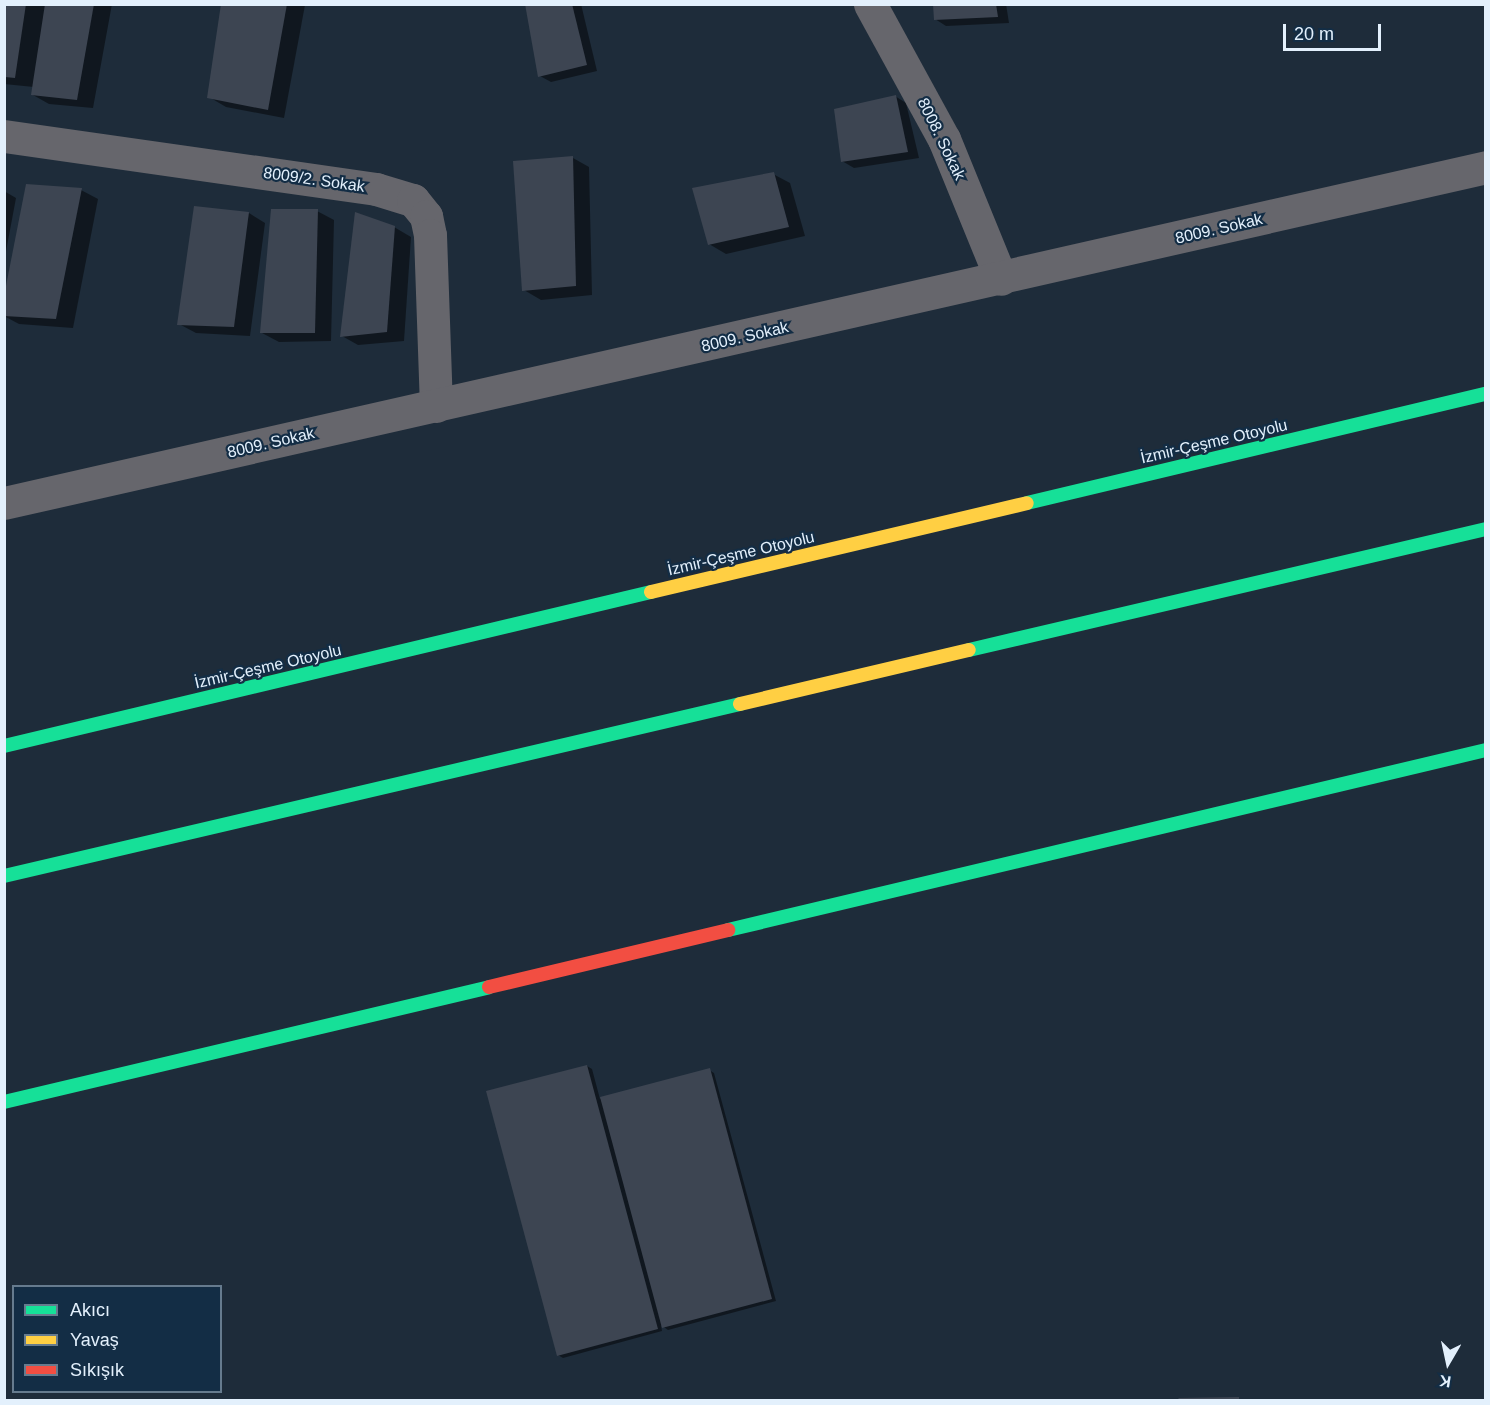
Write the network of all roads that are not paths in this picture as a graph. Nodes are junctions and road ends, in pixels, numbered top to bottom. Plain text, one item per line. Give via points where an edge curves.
1 (870, 4) edge
2 (4, 136) edge
3 (1485, 167) edge
4 (1001, 279) junction
5 (1485, 394) edge
6 (436, 406) junction
7 (4, 503) edge
8 (1485, 529) edge
9 (4, 746) edge
10 (1485, 750) edge
11 (4, 876) edge
12 (4, 1102) edge

1 - 4 street, 8008. Sokak via 944,139
2 - 6 street, 8009/2. Sokak via 376,189 413,200 426,216 430,235
3 - 4 street, 8009. Sokak
4 - 6 street, 8009. Sokak
5 - 9 main road, İzmir-Çeşme Otoyolu
6 - 7 street, 8009. Sokak
8 - 11 main road
10 - 12 main road

